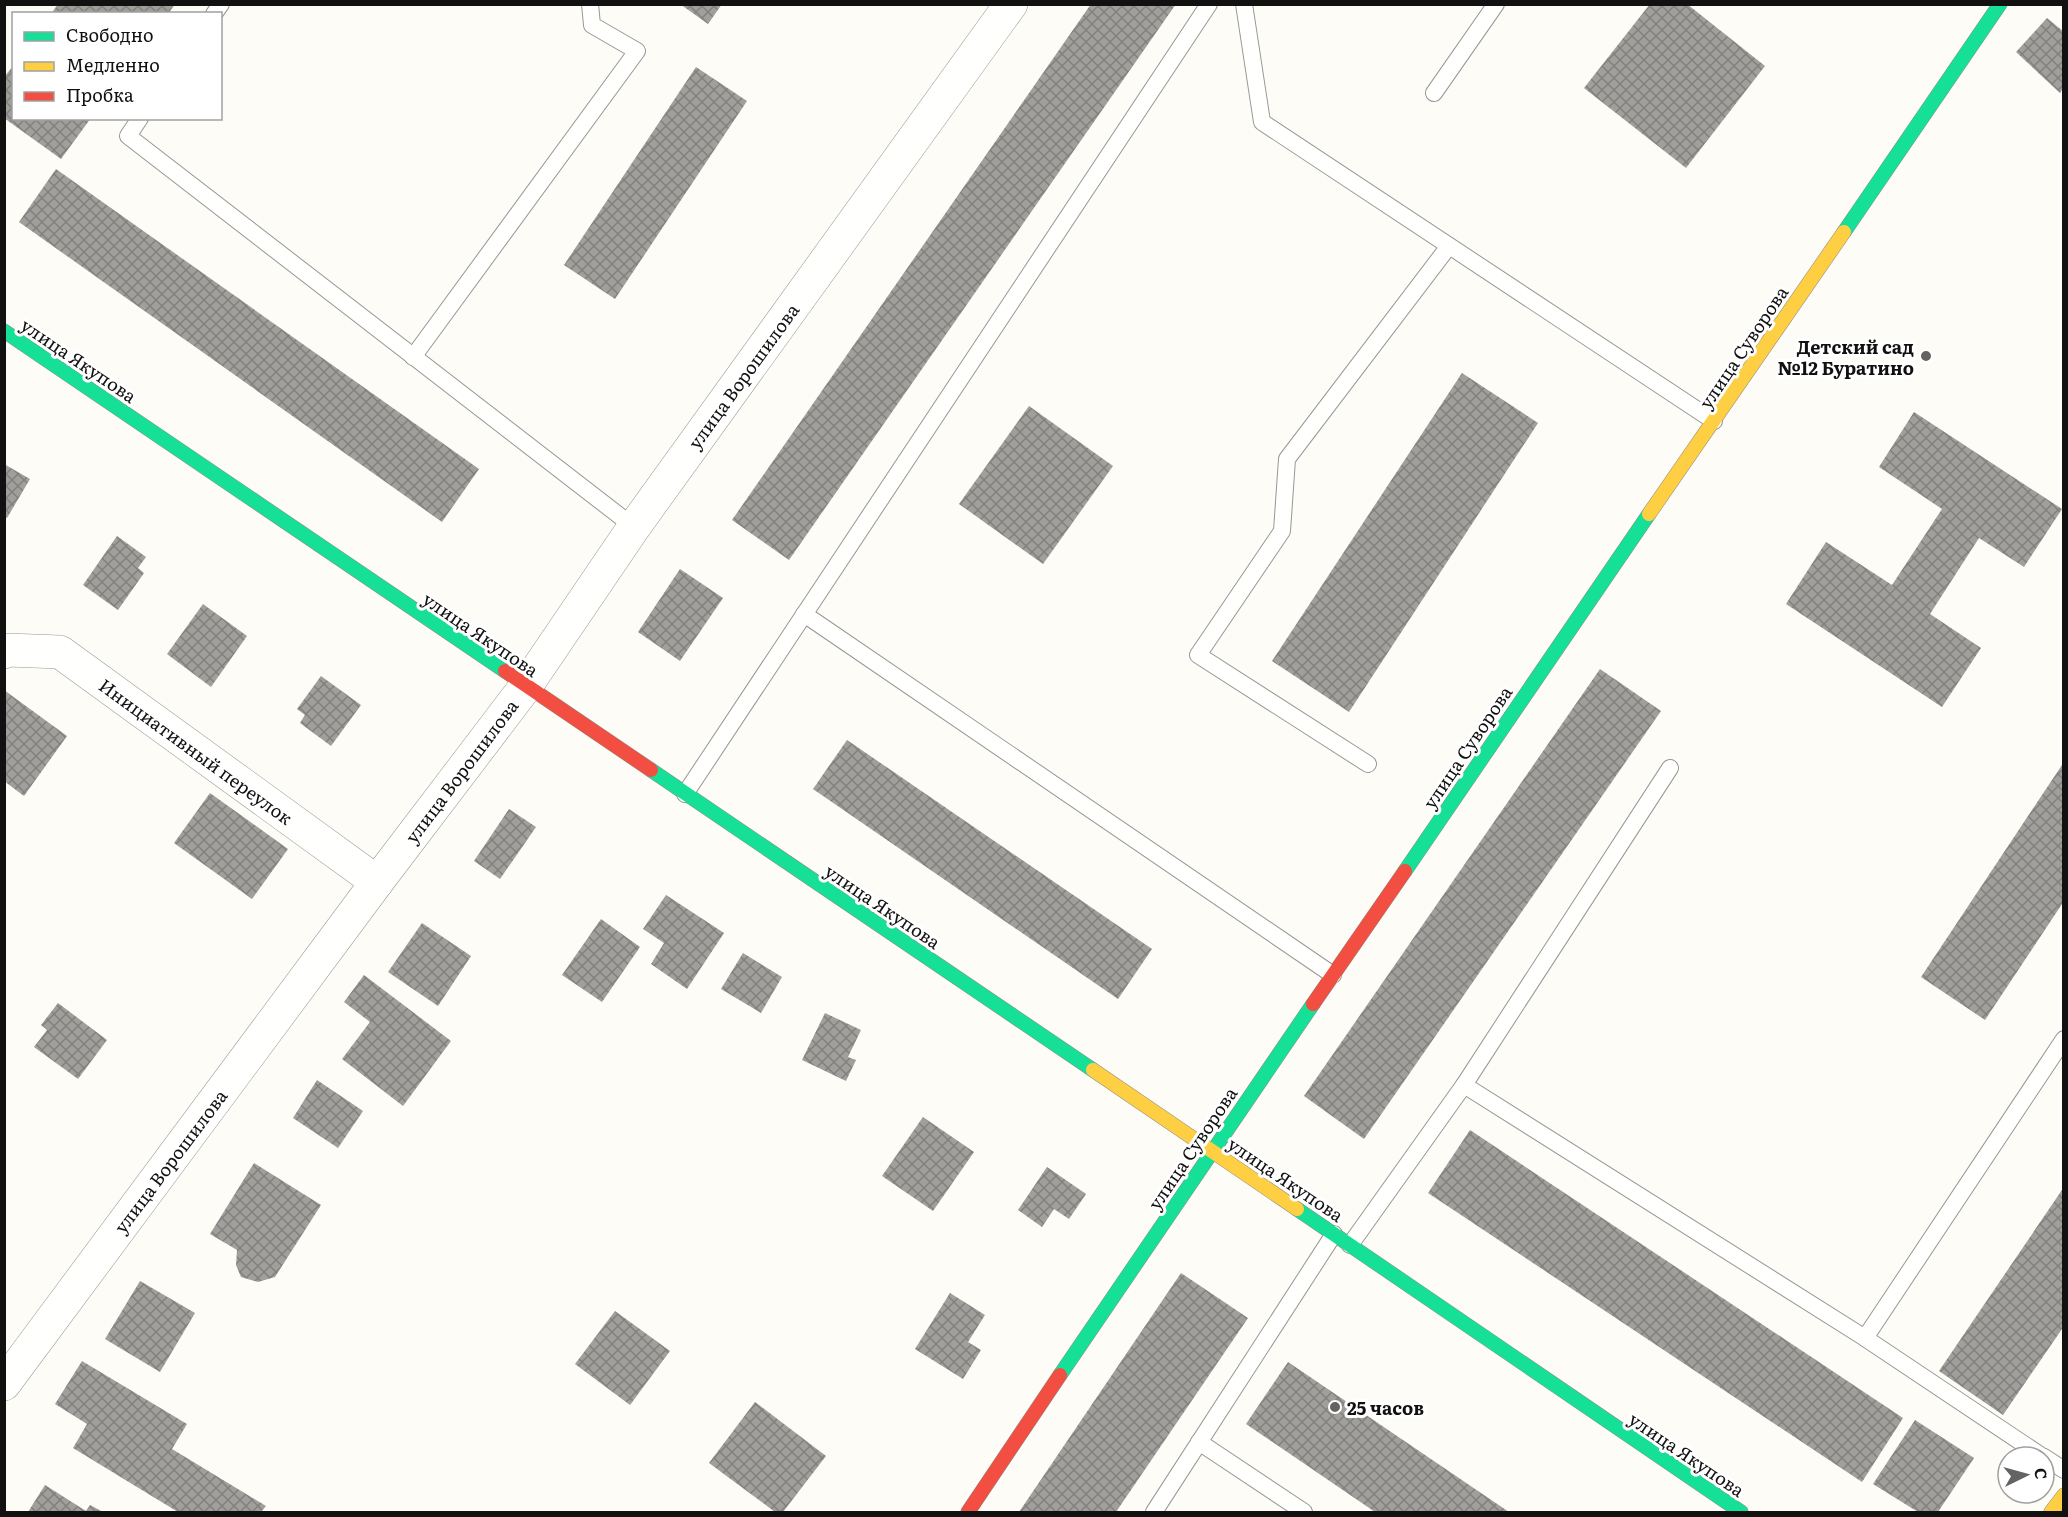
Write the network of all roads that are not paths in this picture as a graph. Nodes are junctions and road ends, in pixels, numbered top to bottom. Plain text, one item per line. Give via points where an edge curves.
1 (590, 4) edge
2 (1011, 4) edge
3 (1209, 4) edge
4 (1244, 4) edge
5 (1496, 4) edge
6 (2000, 4) edge
7 (1434, 93) dead end
8 (139, 120) edge
9 (1449, 246) junction
10 (4, 331) edge
11 (413, 357) junction
12 (1714, 421) junction
13 (634, 527) junction
14 (804, 614) junction
15 (4, 652) edge
16 (526, 686) junction
17 (1368, 764) dead end
18 (1670, 768) dead end
19 (685, 794) junction
20 (377, 882) junction
21 (1333, 975) junction
22 (2064, 1039) edge
23 (1464, 1085) junction
24 (1212, 1151) junction
25 (1334, 1234) junction
26 (1350, 1245) junction
27 (1865, 1338) junction
28 (4, 1384) edge
29 (1200, 1442) junction
30 (2026, 1445) edge
31 (2064, 1495) edge
32 (968, 1512) edge
33 (1154, 1512) edge
34 (1304, 1512) edge
35 (1741, 1512) edge
36 (2051, 1512) edge

1 - 11 lane via 592,25 637,51
2 - 13 street, улица Ворошилова
3 - 14 lane
4 - 9 lane via 1262,122
5 - 7 lane
6 - 12 street, улица Суворова
8 - 11 lane via 128,135
9 - 12 lane
9 - 17 lane via 1287,459 1282,531 1198,655
10 - 16 street, улица Якупова
11 - 13 lane
12 - 21 street, улица Суворова
13 - 16 street, улица Ворошилова
14 - 19 lane
14 - 21 lane
15 - 20 street, Инициативный переулок via 60,652
16 - 19 street, улица Якупова
16 - 20 street, улица Ворошилова
18 - 23 lane
19 - 24 street, улица Якупова
20 - 28 street, улица Ворошилова
21 - 24 street, улица Суворова
22 - 27 lane
23 - 26 lane
23 - 27 lane
24 - 25 street, улица Якупова
24 - 32 street, улица Суворова
25 - 26 street, улица Якупова
25 - 29 lane
26 - 35 street, улица Якупова
27 - 30 lane
29 - 33 lane
29 - 34 lane
31 - 36 street

